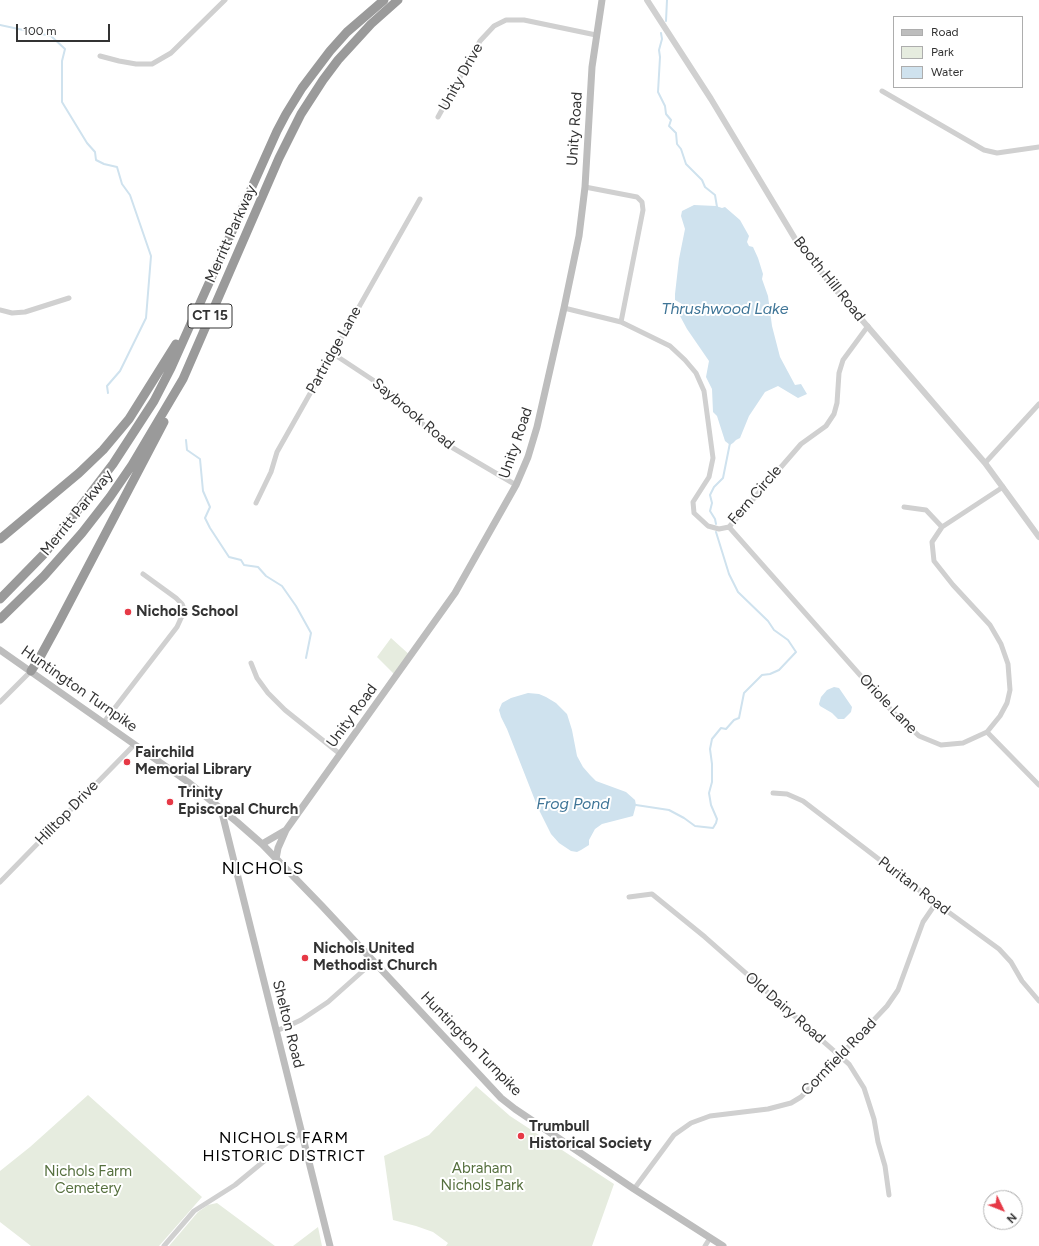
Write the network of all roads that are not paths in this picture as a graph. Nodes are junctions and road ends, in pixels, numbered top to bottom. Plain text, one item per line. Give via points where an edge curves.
1 (224, 0) edge
2 (384, 0) edge
3 (398, 0) edge
4 (602, 0) edge
5 (647, 0) edge
6 (596, 35) junction
7 (100, 56) dead end
8 (882, 91) dead end
9 (438, 118) dead end
10 (1039, 147) edge
11 (584, 187) junction
12 (420, 200) dead end
13 (68, 298) dead end
14 (564, 308) junction
15 (0, 310) edge
16 (194, 314) junction
17 (621, 322) junction
18 (868, 326) junction
19 (332, 352) junction
20 (183, 379) junction
21 (1039, 404) edge
22 (985, 463) junction
23 (516, 485) junction
24 (1003, 487) junction
25 (256, 503) dead end
26 (904, 507) dead end
27 (729, 527) junction
28 (942, 527) junction
29 (1039, 537) edge
30 (0, 539) edge
31 (143, 574) dead end
32 (0, 599) edge
33 (0, 619) edge
34 (0, 650) edge
35 (251, 663) dead end
36 (31, 671) junction
37 (0, 702) edge
38 (104, 722) junction
39 (987, 732) junction
40 (134, 744) junction
41 (340, 754) junction
42 (1039, 785) edge
43 (773, 793) dead end
44 (220, 808) junction
45 (286, 830) junction
46 (262, 844) junction
47 (276, 859) junction
48 (0, 882) edge
49 (629, 897) dead end
50 (936, 903) junction
51 (374, 961) junction
52 (1039, 1001) edge
53 (276, 1031) junction
54 (840, 1056) junction
55 (301, 1133) junction
56 (634, 1190) junction
57 (889, 1195) dead end
58 (710, 1238) junction
59 (164, 1246) edge
60 (330, 1246) edge
61 (705, 1246) edge
62 (723, 1246) edge

1 - 7 street via 171,53 152,64 136,64
2 - 16 highway, Merritt Parkway / CT 15 via 347,32 330,51 286,114
3 - 20 highway, Merritt Parkway / CT 15 via 371,24 338,60 301,114
4 - 6 main road, Unity Road
5 - 18 street, Booth Hill Road via 711,99 797,242
6 - 9 street, Unity Drive via 524,20 506,20 494,26 480,41
6 - 11 main road, Unity Road
8 - 10 street via 984,150 997,153
11 - 14 main road, Unity Road via 579,236
11 - 17 street via 637,197 642,202 643,210
12 - 19 street, Partridge Lane
13 - 15 street via 25,312 12,313
14 - 17 street, Fern Circle
14 - 23 main road, Unity Road via 537,427
16 - 30 highway via 133,413 103,450 79,474
16 - 32 highway, Merritt Parkway / CT 15 via 154,401 113,464 45,553
17 - 27 street, Fern Circle via 670,346 696,373 704,391 713,458 709,477 693,502 694,513 708,526 719,529
18 - 22 street, Booth Hill Road
18 - 27 street, Fern Circle via 843,360 839,373 837,403 834,414 826,426 801,444
19 - 23 street, Saybrook Road via 385,388 425,426 453,448
19 - 25 street, Partridge Lane via 277,452 271,472
20 - 33 highway, Merritt Parkway / CT 15 via 110,497 44,576
20 - 36 highway via 169,414 54,633
21 - 22 street
22 - 24 street, Booth Hill Road
23 - 41 main road, Unity Road via 455,593
24 - 28 street
24 - 29 street, Booth Hill Road
26 - 28 street via 926,510
27 - 39 street, Oriole Lane via 891,710 919,736 941,745 963,743
28 - 39 street, Oriole Lane via 932,542 934,561 990,625 1001,644 1008,664 1010,680 1007,703
31 - 38 street via 179,601 184,609 177,627
34 - 36 main road, Huntington Turnpike
35 - 41 street via 257,678 268,693
36 - 37 street
36 - 38 main road, Huntington Turnpike
38 - 40 main road, Huntington Turnpike
39 - 42 street
40 - 44 main road, Huntington Turnpike
40 - 48 street, Hilltop Drive
41 - 45 main road, Unity Road
43 - 50 street, Puritan Road via 787,794 803,801
44 - 46 main road, Huntington Turnpike
44 - 53 main road, Shelton Road
45 - 46 main road, Unity Road
45 - 47 main road, Unity Road
46 - 47 main road, Huntington Turnpike
47 - 51 main road, Huntington Turnpike
49 - 54 street, Old Dairy Road via 652,894 705,937
50 - 52 street, Puritan Road via 999,949
50 - 54 street, Cornfield Road via 923,922 898,990 887,1006
51 - 53 street via 328,1002 301,1020
51 - 56 main road, Huntington Turnpike via 501,1098
53 - 55 main road, Shelton Road
54 - 56 street, Cornfield Road via 801,1097 792,1103 768,1109 710,1116 691,1122 674,1135
54 - 57 street, Old Dairy Road via 849,1064 864,1088 885,1166
55 - 59 street via 236,1185 194,1211
55 - 60 main road, Shelton Road
56 - 58 main road, Huntington Turnpike
58 - 61 street
58 - 62 main road, Huntington Turnpike

